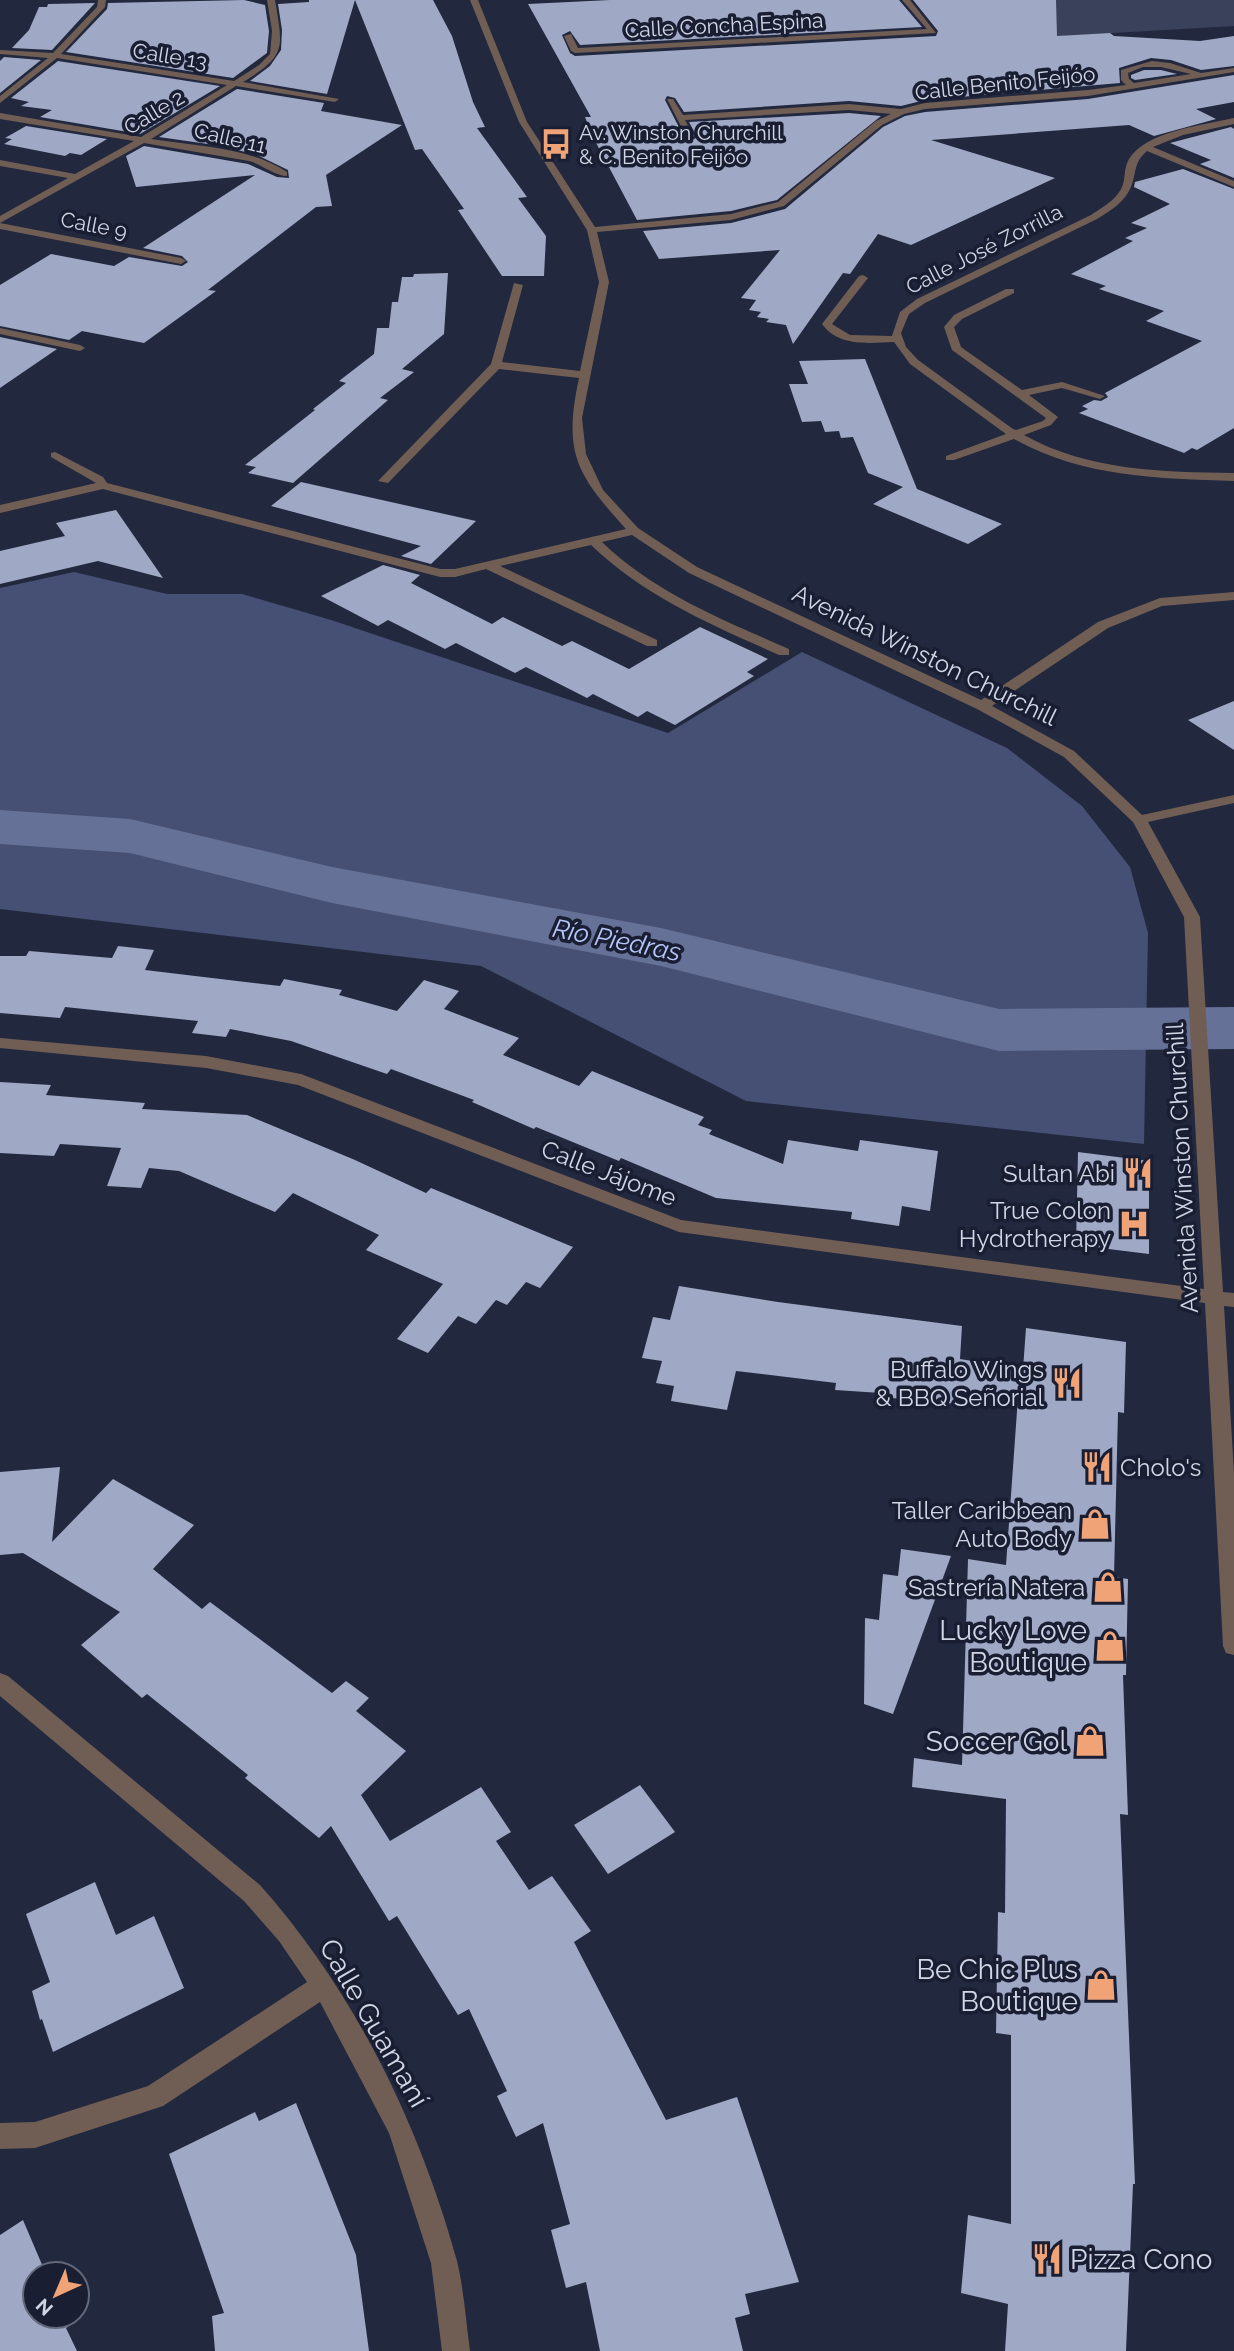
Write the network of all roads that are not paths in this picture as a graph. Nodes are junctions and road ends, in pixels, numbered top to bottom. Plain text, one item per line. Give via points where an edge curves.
1 (102, 0) edge
2 (271, 0) edge
3 (474, 0) edge
4 (906, 0) edge
5 (568, 36) dead end
6 (0, 52) edge
7 (57, 56) junction
8 (1234, 70) edge
9 (1202, 75) junction
10 (234, 84) junction
11 (1134, 87) junction
12 (335, 99) dead end
13 (0, 100) edge
14 (670, 101) dead end
15 (901, 112) junction
16 (0, 116) edge
17 (682, 118) junction
18 (1234, 121) edge
19 (690, 136) dead end
20 (144, 139) junction
21 (1145, 147) junction
22 (0, 163) edge
23 (284, 174) dead end
24 (77, 177) junction
25 (1234, 184) edge
26 (0, 220) edge
27 (0, 226) edge
28 (592, 230) junction
29 (181, 261) dead end
30 (863, 278) dead end
31 (518, 285) dead end
32 (1010, 291) dead end
33 (0, 331) edge
34 (898, 339) junction
35 (80, 348) dead end
36 (496, 365) junction
37 (583, 375) junction
38 (1020, 394) junction
39 (1100, 396) dead end
40 (1016, 435) junction
41 (55, 455) dead end
42 (950, 458) dead end
43 (1234, 477) edge
44 (384, 481) dead end
45 (103, 485) junction
46 (0, 509) edge
47 (634, 531) junction
48 (593, 540) junction
49 (487, 565) junction
50 (1234, 596) edge
51 (652, 643) dead end
52 (784, 652) dead end
53 (982, 706) junction
54 (1234, 799) edge
55 (1139, 820) junction
56 (0, 1043) edge
57 (1214, 1298) junction
58 (1234, 1300) edge
59 (1234, 1646) edge
60 (0, 1683) edge
61 (324, 1985) junction
62 (0, 2136) edge
63 (456, 2351) edge

1 - 7 street
2 - 10 street, Calle 2 via 274,55
3 - 28 street, Avenida Winston Churchill via 523,122
4 - 5 street, Calle Concha Espina via 933,31 575,51
6 - 7 street, Calle 13
7 - 10 street, Calle 13
7 - 13 street
8 - 9 street, Calle Benito Feijóo
9 - 11 street, Calle Benito Feijóo
9 - 11 street via 1174,66 1144,65 1124,72 1125,80
10 - 12 street, Calle 13
10 - 20 street, Calle 2
11 - 15 street, Calle Benito Feijóo via 958,102
14 - 17 street
15 - 17 street via 849,107
15 - 28 street, Calle Benito Feijóo via 879,123 781,204 732,217
16 - 20 street, Calle 11
17 - 19 street
18 - 21 street
20 - 23 street, Calle 11 via 250,158
20 - 24 street, Calle 2
21 - 25 street
21 - 34 street, Calle José Zorrilla via 1130,166 1126,189 1110,206 1094,218 921,301 905,313
22 - 24 street
24 - 26 street, Calle 2
27 - 29 street, Calle 9
28 - 37 street, Avenida Winston Churchill via 604,282
30 - 34 street via 829,319 830,330 863,339
31 - 36 street
32 - 38 street via 958,317 949,327 956,348
33 - 35 street
34 - 40 street via 914,362
36 - 37 street
36 - 44 street
37 - 47 street, Avenida Winston Churchill via 576,418 580,454 598,491
38 - 39 street via 1062,385
38 - 40 street via 1052,417
40 - 42 street
40 - 43 street via 1044,449 1107,468 1151,475
41 - 45 street
45 - 46 street
45 - 49 street via 440,573
47 - 48 street
47 - 53 street, Avenida Winston Churchill via 693,570
48 - 49 street
48 - 52 street via 613,561 652,587
49 - 51 street
50 - 53 street via 1160,602 1103,625
53 - 55 street, Avenida Winston Churchill via 1069,754
54 - 55 street
55 - 57 street, Avenida Winston Churchill via 1192,917
56 - 57 street, Calle Jájome via 206,1062 301,1080 679,1226
57 - 58 street, Calle Jájome
57 - 59 street, Avenida Winston Churchill
60 - 61 street, Calle Guamaní via 252,1893
61 - 62 street via 154,2097 35,2135
61 - 63 street, Calle Guamaní via 400,2128 444,2263

